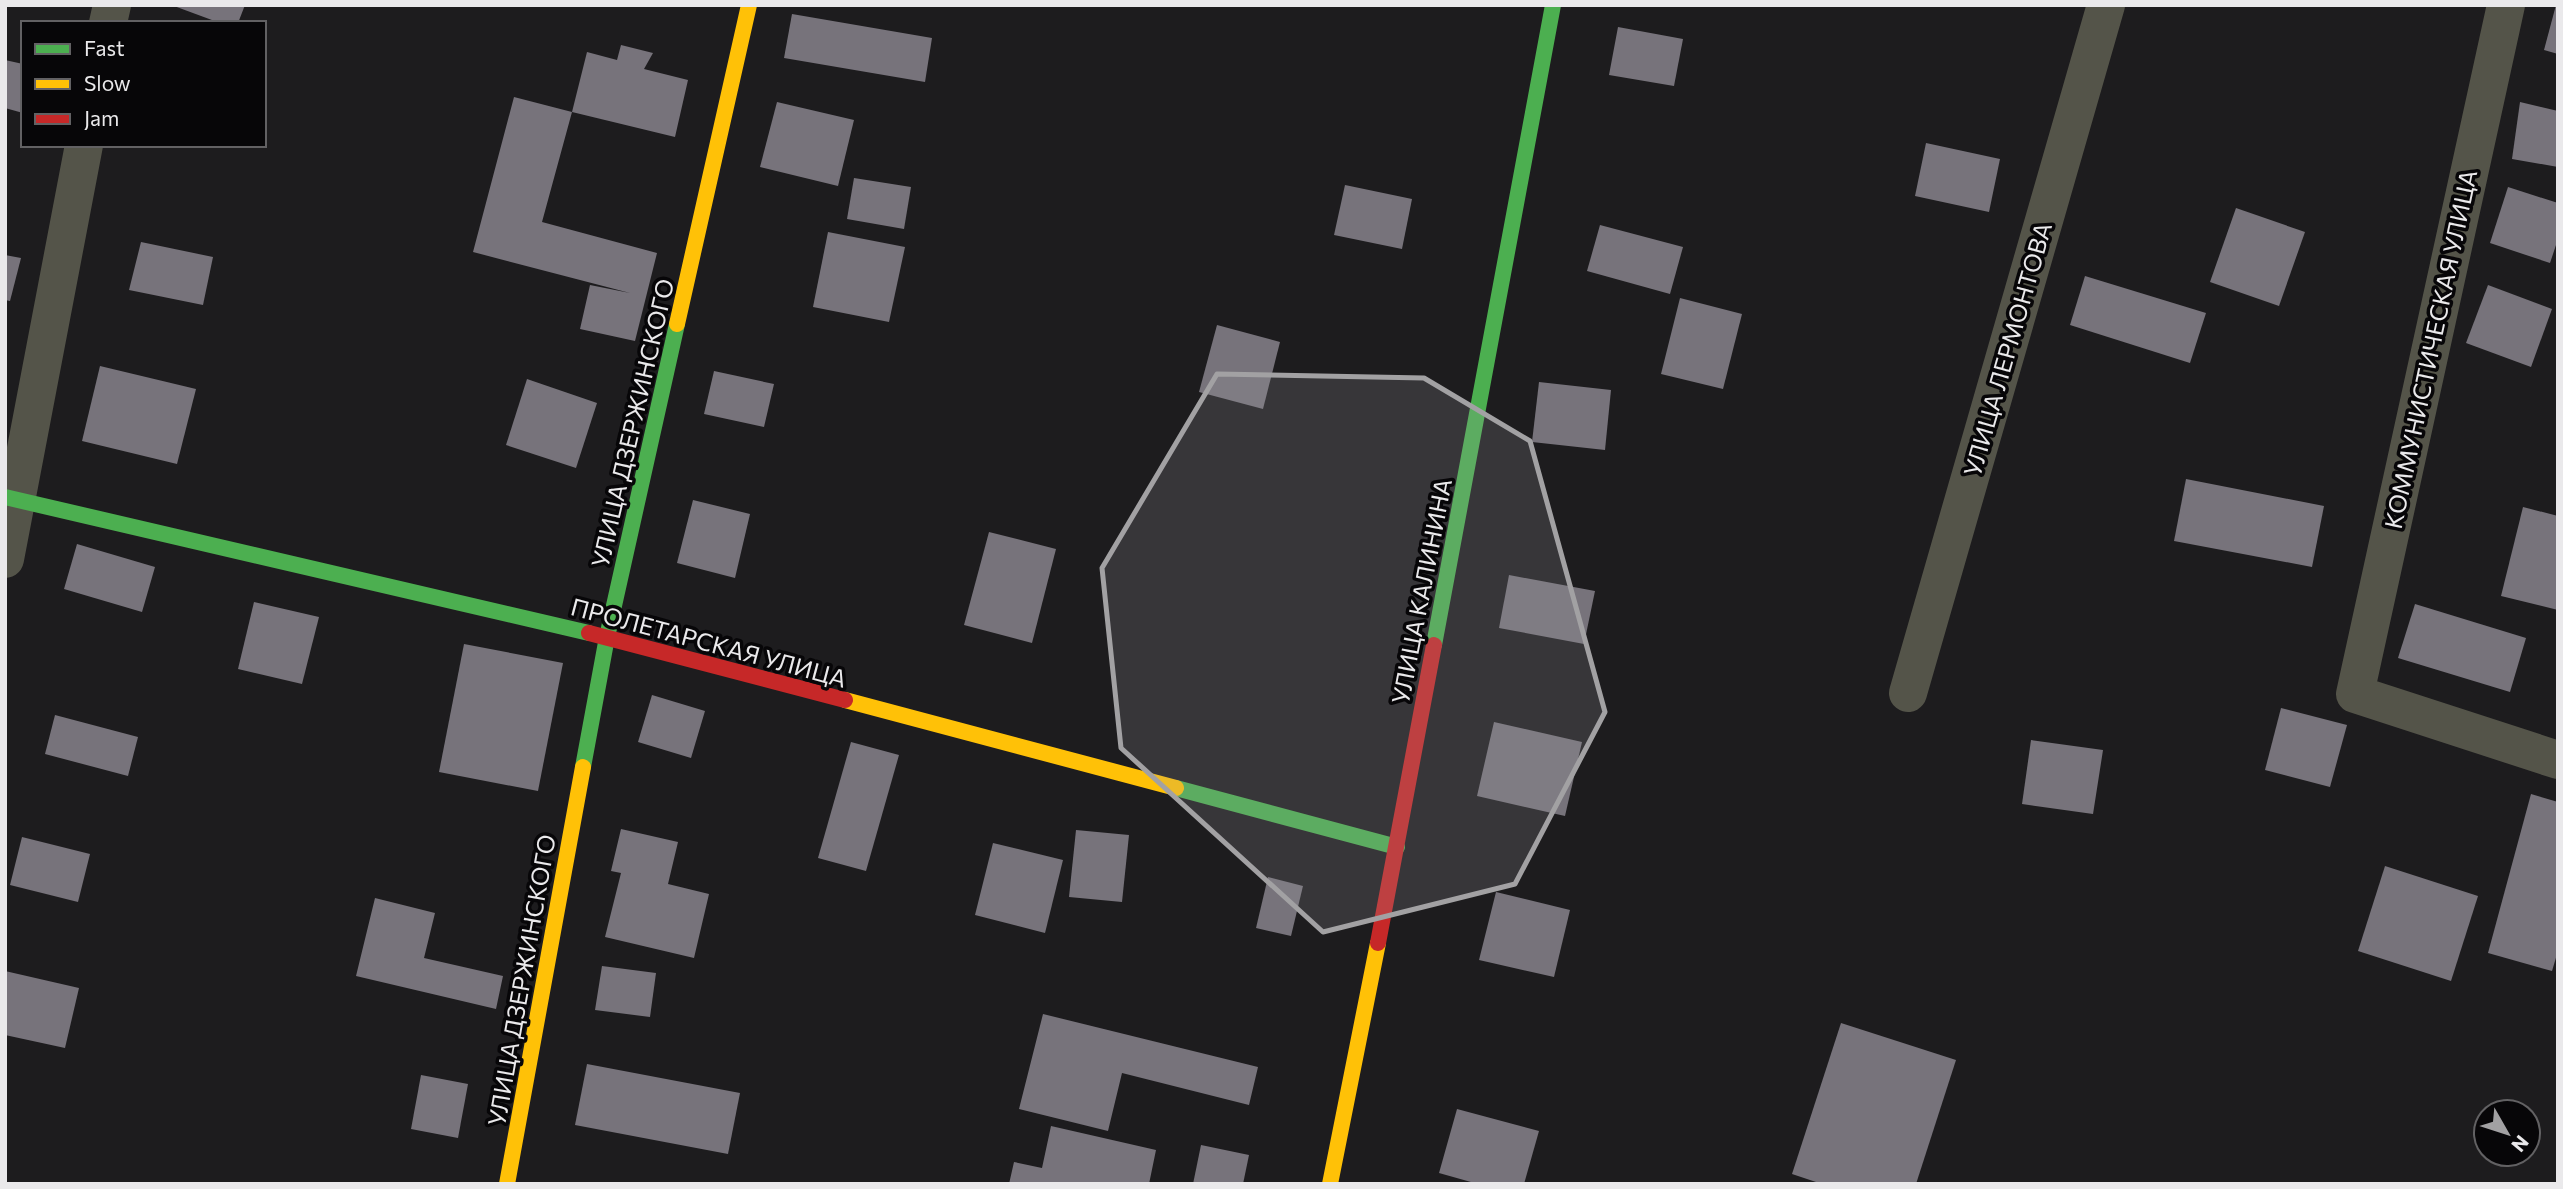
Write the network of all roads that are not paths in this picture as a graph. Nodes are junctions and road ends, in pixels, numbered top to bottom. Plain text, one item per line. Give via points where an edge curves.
1 (749, 5) edge
2 (1553, 5) edge
3 (2106, 5) edge
4 (2506, 5) edge
5 (84, 147) edge
6 (11, 498) edge
7 (5, 559) edge
8 (607, 638) junction
9 (1908, 693) dead end
10 (2558, 760) edge
11 (1397, 847) junction
12 (507, 1184) edge
13 (1330, 1184) edge

1 - 8 street, УЛИЦА ДЗЕРЖИНСКОГО
2 - 11 street, УЛИЦА КАЛИНИНА
3 - 9 street, УЛИЦА ЛЕРМОНТОВА
4 - 10 street, КОММУНИСТИЧЕСКАЯ УЛИЦА via 2355,694
5 - 6 street
6 - 7 street
6 - 8 street, ПРОЛЕТАРСКАЯ УЛИЦА
8 - 11 street, ПРОЛЕТАРСКАЯ УЛИЦА
8 - 12 street, УЛИЦА ДЗЕРЖИНСКОГО
11 - 13 street, УЛИЦА КАЛИНИНА

